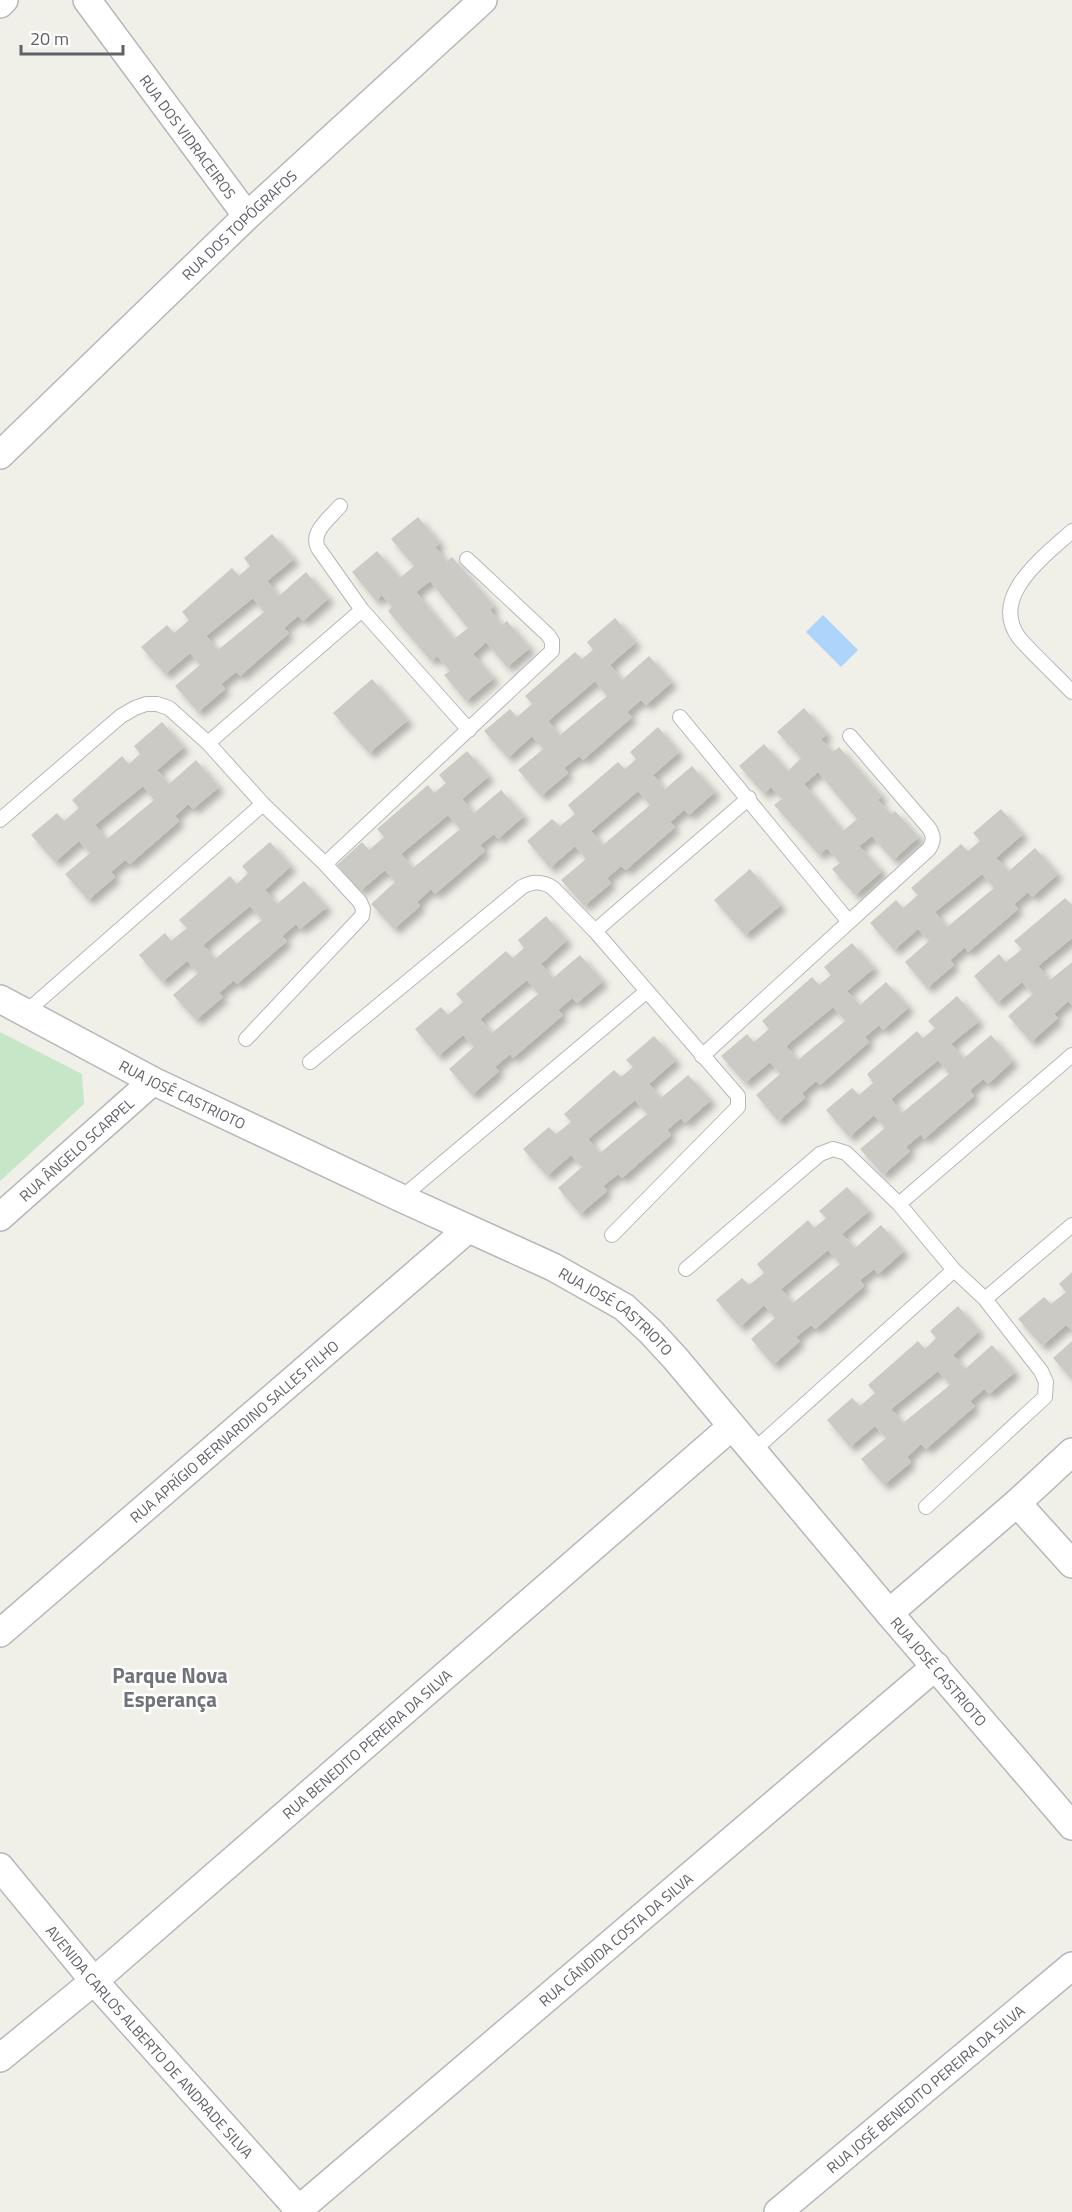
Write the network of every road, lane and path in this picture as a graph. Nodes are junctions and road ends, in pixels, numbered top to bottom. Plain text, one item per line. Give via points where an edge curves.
1 (4, 0) edge
2 (87, 0) edge
3 (483, 0) edge
4 (0, 4) edge
5 (246, 216) junction
6 (0, 455) edge
7 (340, 506) dead end
8 (1072, 531) edge
9 (467, 559) dead end
10 (362, 610) junction
11 (1072, 692) edge
12 (680, 717) dead end
13 (469, 730) junction
14 (850, 736) dead end
15 (208, 743) junction
16 (749, 798) junction
17 (263, 804) junction
18 (0, 820) edge
19 (325, 864) junction
20 (849, 921) junction
21 (596, 931) junction
22 (647, 991) junction
23 (0, 999) edge
24 (26, 1012) junction
25 (246, 1040) dead end
26 (1072, 1055) edge
27 (702, 1056) junction
28 (310, 1062) dead end
29 (153, 1081) junction
30 (401, 1198) junction
31 (899, 1204) junction
32 (0, 1217) edge
33 (1072, 1225) edge
34 (468, 1228) junction
35 (612, 1235) dead end
36 (686, 1269) dead end
37 (954, 1270) junction
38 (985, 1299) junction
39 (731, 1427) junction
40 (753, 1452) junction
41 (1072, 1452) edge
42 (1017, 1503) junction
43 (926, 1507) dead end
44 (1072, 1564) edge
45 (889, 1613) junction
46 (0, 1633) edge
47 (936, 1666) junction
48 (1072, 1826) edge
49 (0, 1867) edge
50 (1072, 1966) edge
51 (94, 1981) junction
52 (0, 2058) edge
53 (299, 2211) edge
54 (778, 2212) edge

1 - 4 street
2 - 5 street, RUA DOS VIDRACEIROS
3 - 5 street, RUA DOS TOPÓGRAFOS
5 - 6 street, RUA DOS TOPÓGRAFOS
7 - 10 lane via 316,533 315,542
8 - 11 lane via 1016,588 1009,609 1019,637
9 - 13 lane via 548,635 553,647
10 - 13 lane
10 - 15 lane
12 - 16 lane
13 - 19 lane
14 - 20 lane via 929,828 933,839 929,849
15 - 17 lane
15 - 18 lane via 169,708 147,704 135,708
16 - 20 lane
16 - 21 lane
17 - 19 lane
17 - 24 lane
19 - 25 lane via 360,902 362,916
20 - 27 lane
21 - 22 lane
21 - 28 lane via 553,888 546,883 530,883
22 - 27 lane
22 - 30 lane
23 - 24 street, RUA JOSÉ CASTRIOTO
24 - 29 street, RUA JOSÉ CASTRIOTO
26 - 31 lane
27 - 35 lane via 738,1096 738,1107
29 - 30 street, RUA JOSÉ CASTRIOTO
29 - 32 street, RUA ÂNGELO SCARPEL
30 - 34 street, RUA JOSÉ CASTRIOTO
31 - 36 lane via 846,1153 833,1149 820,1154
31 - 37 lane
33 - 38 lane
34 - 39 street, RUA JOSÉ CASTRIOTO via 553,1267 624,1307 675,1358
34 - 46 street, RUA APRÍGIO BERNARDINO SALLES FILHO
37 - 38 lane
37 - 40 lane
38 - 43 lane via 1041,1371 1047,1382 1045,1397
39 - 40 street, RUA JOSÉ CASTRIOTO
39 - 51 street, RUA BENEDITO PEREIRA DA SILVA
40 - 45 street, RUA JOSÉ CASTRIOTO
41 - 42 street
42 - 44 street
42 - 45 street
45 - 47 street, RUA JOSÉ CASTRIOTO
47 - 48 street, RUA JOSÉ CASTRIOTO
47 - 53 street, RUA CÂNDIDA COSTA DA SILVA
49 - 51 street, AVENIDA CARLOS ALBERTO DE ANDRADE SILVA
50 - 54 street, RUA JOSÉ BENEDITO PEREIRA DA SILVA
51 - 52 street, RUA BENEDITO PEREIRA DA SILVA
51 - 53 street, AVENIDA CARLOS ALBERTO DE ANDRADE SILVA

